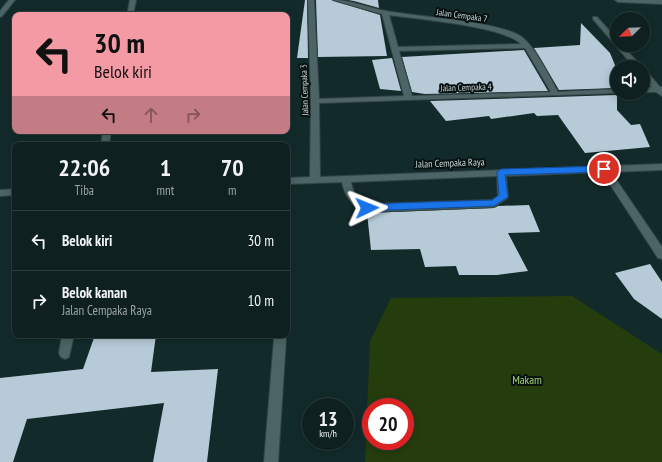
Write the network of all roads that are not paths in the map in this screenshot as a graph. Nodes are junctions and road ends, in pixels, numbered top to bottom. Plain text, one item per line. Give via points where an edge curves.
1 (12, 0) edge
2 (132, 0) edge
3 (311, 0) edge
4 (336, 0) edge
5 (618, 0) edge
6 (654, 1) edge
7 (662, 2) edge
8 (130, 12) edge
9 (385, 13) junction
10 (0, 15) edge
11 (595, 18) dead end
12 (610, 35) edge
13 (527, 46) junction
14 (396, 49) junction
15 (625, 52) edge
16 (632, 60) edge
17 (650, 80) edge
18 (650, 90) edge
19 (610, 91) edge
20 (660, 91) edge
21 (556, 94) junction
22 (408, 99) junction
23 (316, 101) junction
24 (662, 167) edge
25 (604, 169) junction
26 (501, 172) junction
27 (346, 178) junction
28 (315, 180) junction
29 (290, 181) edge
30 (0, 192) edge
31 (12, 192) edge
32 (662, 255) edge
33 (68, 338) edge
34 (280, 340) dead end
35 (65, 353) dead end
36 (271, 462) edge

1 - 10 street
2 - 8 street
3 - 23 street, Jalan Cempaka 3
4 - 9 street, Jalan Cempaka 7
5 - 6 street
6 - 7 street
9 - 13 street, Jalan Cempaka 7 via 501,30
9 - 14 street
11 - 12 street
13 - 14 street
13 - 21 street, Jalan Cempaka 7
14 - 22 street
15 - 16 street
17 - 20 street
18 - 20 street
19 - 21 street, Jalan Cempaka 4
21 - 22 street, Jalan Cempaka 4
22 - 23 street, Jalan Cempaka 4
23 - 28 street, Jalan Cempaka 3
24 - 25 street, Jalan Cempaka Raya
25 - 26 street, Jalan Cempaka Raya
25 - 32 street
26 - 27 street, Jalan Cempaka Raya
26 - 27 street via 503,197 494,203 367,208 353,200
27 - 28 street, Jalan Cempaka Raya
28 - 29 street, Jalan Cempaka Raya
30 - 31 street
33 - 35 street
34 - 36 street

